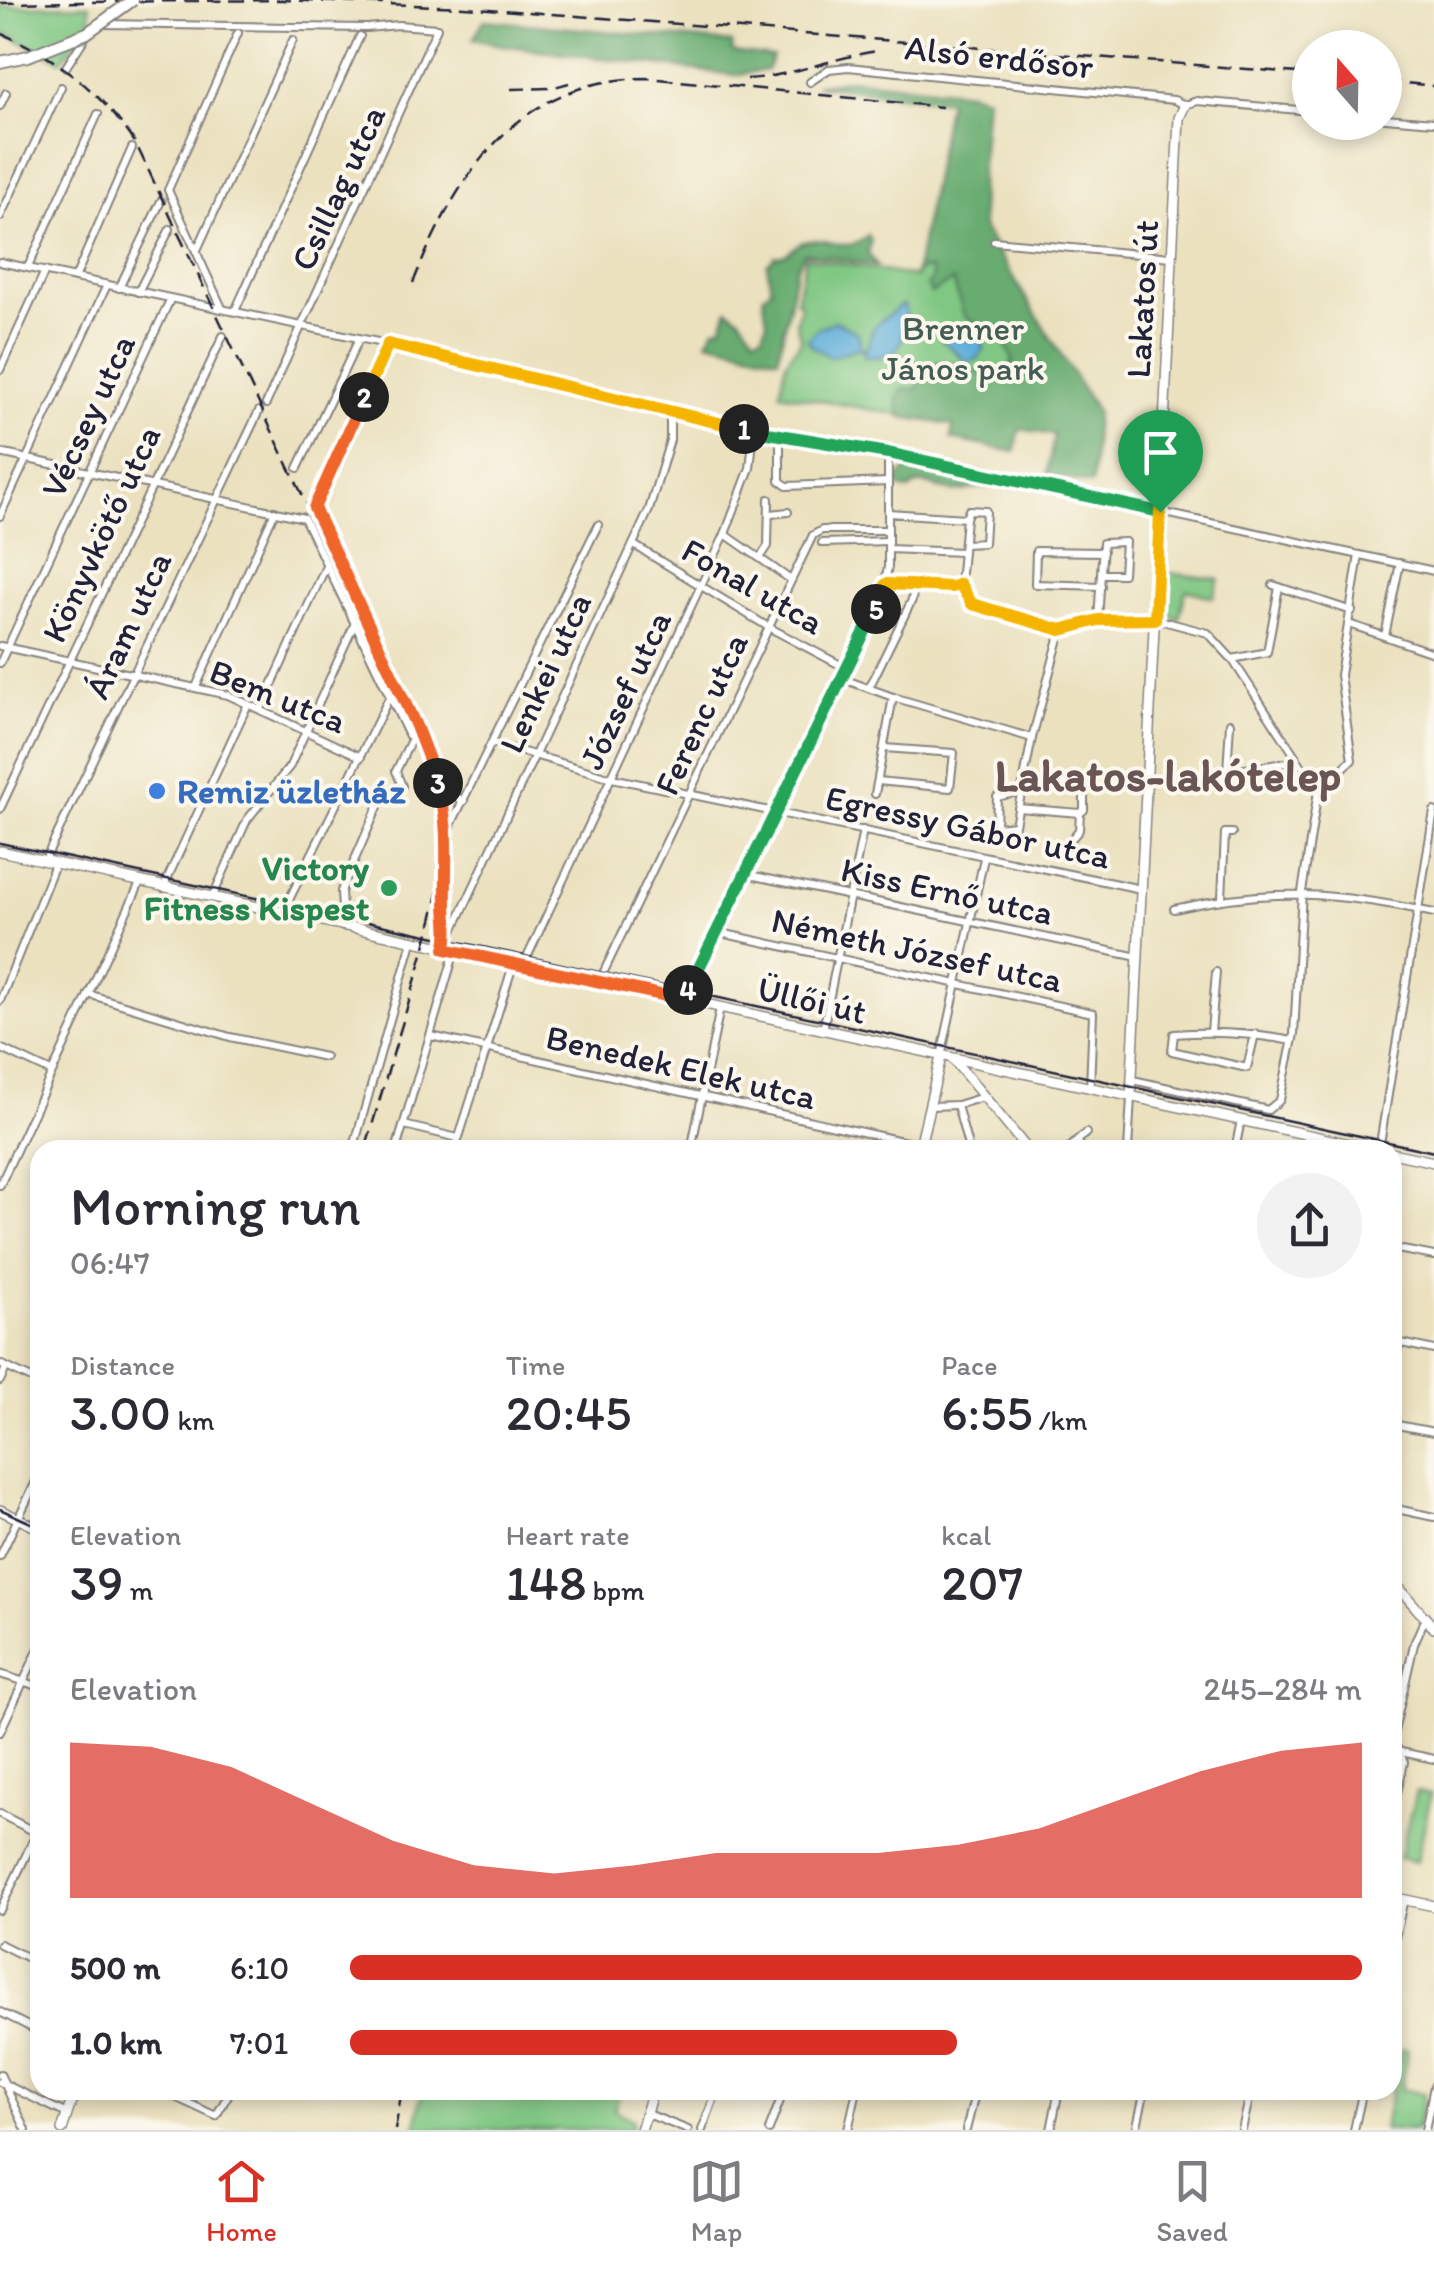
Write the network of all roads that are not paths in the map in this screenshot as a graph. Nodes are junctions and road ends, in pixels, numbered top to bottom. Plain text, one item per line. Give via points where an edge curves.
1 (133, 0) edge
2 (238, 33) dead end
3 (360, 36) dead end
4 (294, 40) dead end
5 (0, 62) edge
6 (66, 66) dead end
7 (810, 82) dead end
8 (61, 87) dead end
9 (6, 93) dead end
10 (1185, 105) junction
11 (0, 106) edge
12 (1292, 110) edge
13 (98, 114) dead end
14 (1402, 119) edge
15 (1434, 122) edge
16 (132, 148) dead end
17 (161, 201) dead end
18 (0, 217) edge
19 (170, 229) dead end
20 (994, 241) dead end
21 (196, 251) junction
22 (1172, 257) junction
23 (0, 262) edge
24 (28, 267) junction
25 (45, 271) junction
26 (74, 278) junction
27 (107, 286) junction
28 (120, 288) junction
29 (138, 292) junction
30 (170, 300) junction
31 (223, 309) junction
32 (235, 311) junction
33 (303, 326) junction
34 (222, 336) dead end
35 (359, 338) junction
36 (388, 344) junction
37 (0, 370) edge
38 (266, 404) dead end
39 (258, 412) dead end
40 (670, 412) junction
41 (754, 432) junction
42 (780, 437) junction
43 (888, 453) junction
44 (0, 454) edge
45 (28, 459) junction
46 (298, 468) dead end
47 (89, 472) junction
48 (888, 482) junction
49 (153, 486) junction
50 (216, 499) junction
51 (768, 499) dead end
52 (275, 511) junction
53 (788, 512) dead end
54 (888, 512) junction
55 (1160, 512) junction
56 (771, 514) junction
57 (0, 516) edge
58 (966, 518) junction
59 (598, 525) dead end
60 (888, 530) junction
61 (725, 534) junction
62 (822, 543) dead end
63 (634, 545) junction
64 (888, 545) junction
65 (1103, 547) junction
66 (964, 548) junction
67 (1360, 555) junction
68 (760, 558) junction
69 (327, 562) junction
70 (1400, 564) junction
71 (1434, 571) edge
72 (1102, 574) junction
73 (791, 580) junction
74 (886, 584) junction
75 (960, 584) junction
76 (701, 585) junction
77 (914, 586) junction
78 (1100, 586) junction
79 (1352, 611) junction
80 (1155, 619) junction
81 (1098, 620) junction
82 (355, 624) junction
83 (1349, 624) junction
84 (770, 628) junction
85 (1061, 630) junction
86 (1385, 636) junction
87 (4, 647) edge
88 (1433, 653) edge
89 (1232, 659) junction
90 (69, 660) junction
91 (0, 663) edge
92 (848, 669) junction
93 (132, 674) junction
94 (843, 678) junction
95 (196, 687) junction
96 (869, 688) junction
97 (389, 697) junction
98 (893, 697) junction
99 (248, 704) junction
100 (261, 710) junction
101 (1230, 723) dead end
102 (307, 730) junction
103 (1032, 738) junction
104 (493, 744) junction
105 (884, 748) junction
106 (361, 757) junction
107 (533, 757) junction
108 (1298, 762) junction
109 (1227, 772) junction
110 (612, 778) junction
111 (1179, 779) dead end
112 (1024, 780) junction
113 (878, 781) junction
114 (439, 788) junction
115 (1318, 791) junction
116 (1022, 792) junction
117 (875, 794) dead end
118 (690, 795) junction
119 (464, 801) junction
120 (1018, 808) junction
121 (0, 809) edge
122 (1434, 811) edge
123 (778, 812) junction
124 (1080, 813) junction
125 (448, 830) junction
126 (863, 830) junction
127 (1216, 833) dead end
128 (1073, 837) dead end
129 (0, 851) edge
130 (984, 858) junction
131 (50, 863) junction
132 (746, 874) junction
133 (140, 883) junction
134 (163, 888) junction
135 (1141, 889) junction
136 (1302, 892) junction
137 (848, 895) junction
138 (212, 898) junction
139 (1222, 898) junction
140 (1174, 909) dead end
141 (1418, 909) junction
142 (283, 912) junction
143 (1434, 912) edge
144 (971, 922) junction
145 (343, 927) junction
146 (716, 932) junction
147 (449, 935) junction
148 (412, 942) junction
149 (450, 950) junction
150 (1138, 956) junction
151 (836, 960) junction
152 (519, 963) junction
153 (1216, 972) dead end
154 (599, 982) junction
155 (957, 986) junction
156 (88, 994) junction
157 (685, 1000) junction
158 (0, 1001) edge
159 (720, 1008) junction
160 (823, 1030) junction
161 (1211, 1032) junction
162 (1255, 1034) junction
163 (431, 1036) junction
164 (1292, 1041) junction
165 (0, 1048) edge
166 (488, 1050) junction
167 (325, 1057) dead end
168 (946, 1057) junction
169 (964, 1066) junction
170 (51, 1072) junction
171 (1133, 1080) junction
172 (1090, 1088) junction
173 (702, 1097) junction
174 (982, 1097) junction
175 (1132, 1097) junction
176 (957, 1105) junction
177 (929, 1106) junction
178 (1241, 1120) junction
179 (404, 1124) junction
180 (1086, 1133) dead end
181 (458, 1138) joint
182 (1320, 1138) joint
183 (356, 1140) edge
184 (399, 1140) edge
185 (693, 1140) edge
186 (886, 1140) edge
187 (922, 1140) edge
188 (966, 1140) edge
189 (1019, 1140) edge
190 (1080, 1140) edge
191 (1129, 1140) edge
192 (1236, 1140) edge
193 (1330, 1140) edge
194 (1380, 1140) edge
195 (1402, 1155) edge
196 (1434, 1162) edge
197 (0, 1186) edge
198 (1402, 1250) edge
199 (1434, 1256) edge
200 (1402, 1343) edge
201 (1434, 1350) edge
202 (3, 1366) edge
203 (30, 1378) edge
204 (0, 1381) edge
205 (1402, 1426) edge
206 (1434, 1432) edge
207 (30, 1493) edge
208 (0, 1510) edge
209 (1402, 1510) edge
210 (1434, 1517) edge
211 (18, 1519) junction
212 (30, 1524) edge
213 (0, 1556) edge
214 (1402, 1592) edge
215 (1425, 1618) junction
216 (1434, 1628) edge
217 (30, 1668) edge
218 (0, 1674) edge
219 (24, 1682) junction
220 (30, 1684) edge
221 (1402, 1697) edge
222 (0, 1732) edge
223 (1402, 1752) edge
224 (1434, 1759) edge
225 (0, 1814) edge
226 (30, 1827) edge
227 (30, 1849) edge
228 (1402, 1899) edge
229 (1434, 1906) edge
230 (0, 1910) edge
231 (0, 1944) edge
232 (30, 1959) edge
233 (0, 2012) edge
234 (30, 2027) edge
235 (2, 2080) edge
236 (1434, 2086) edge
237 (30, 2095) edge
238 (40, 2100) edge
239 (72, 2100) edge
240 (182, 2100) edge
241 (225, 2100) edge
242 (649, 2100) edge
243 (713, 2100) edge
244 (780, 2100) edge
245 (855, 2100) edge
246 (974, 2100) edge
247 (1056, 2100) edge
248 (1143, 2100) edge
249 (1249, 2100) edge
250 (1360, 2100) edge
251 (644, 2112) junction
252 (67, 2114) junction
253 (26, 2130) edge
254 (62, 2130) edge
255 (641, 2130) edge
256 (688, 2130) edge
257 (702, 2130) edge
258 (769, 2130) edge
259 (848, 2130) edge
260 (966, 2130) edge
261 (1051, 2130) edge
262 (1136, 2130) edge
263 (1242, 2130) edge
264 (1354, 2130) edge
265 (1425, 2130) edge

1 - 5 main road, bridge via 70,41
2 - 21 street via 168,190
3 - 32 street
4 - 21 street
6 - 33 street, Csillag utca via 94,24 437,28
7 - 10 street, Alsó erdősor via 829,69 848,67
8 - 18 street
9 - 11 street
10 - 12 street, Alsó erdősor
10 - 22 street, Lakatos út
13 - 24 street
14 - 15 street
16 - 26 street
17 - 28 street
19 - 29 street
20 - 22 street
21 - 31 street
22 - 55 street, Lakatos út
23 - 24 street
24 - 25 street
25 - 26 street
25 - 37 street
26 - 27 street
27 - 28 street
27 - 45 street
28 - 29 street
29 - 30 street
30 - 31 street
30 - 47 street, Vécsey utca
31 - 32 street
32 - 33 street
33 - 35 street
33 - 38 street, Csillag utca
34 - 49 street, Könyvkötő utca
35 - 36 street
35 - 46 street
36 - 40 street
36 - 114 street via 314,508
39 - 50 street, Áram utca
40 - 41 street
40 - 63 street, Lenkei utca via 670,440
41 - 42 street
41 - 61 street, József utca via 750,468
42 - 43 street
42 - 48 street via 778,474 786,486
43 - 48 street
43 - 55 street
44 - 45 street
45 - 47 street
45 - 57 street
47 - 49 street
47 - 87 street, Vécsey utca
48 - 54 street
49 - 50 street
49 - 90 street, Könyvkötő utca
50 - 52 street
50 - 93 street, Áram utca
51 - 56 street
52 - 69 street via 304,518
52 - 95 street
53 - 56 street
54 - 58 street
54 - 60 street
55 - 67 street
55 - 80 street, Lakatos út
56 - 68 street
58 - 66 street
58 - 66 street via 969,510 986,512 984,544
59 - 104 street
60 - 64 street
60 - 73 street, Ferenc utca via 816,531
61 - 68 street
61 - 76 street, József utca
62 - 64 street
63 - 76 street, Fonal utca
63 - 107 street, Lenkei utca
64 - 66 street
64 - 74 street
65 - 72 street
65 - 72 street via 1125,542 1123,574
65 - 78 street via 1036,550 1034,584
66 - 75 street
67 - 70 street
67 - 79 street
68 - 73 street
69 - 82 street
69 - 100 street
70 - 71 street
70 - 86 street
72 - 78 street
73 - 84 street, Ferenc utca
74 - 77 street
74 - 92 street
75 - 77 street
75 - 85 street via 972,604
76 - 84 street, Fonal utca
76 - 110 street, József utca
77 - 96 street
78 - 81 street
79 - 83 street
79 - 89 street via 1276,586 1268,652
80 - 81 street
80 - 89 street via 1208,633
80 - 135 street, Lakatos út
81 - 85 street
82 - 97 street
82 - 102 street
83 - 86 street
83 - 115 street via 1340,675 1352,760
84 - 92 street, Fonal utca
84 - 118 street, Ferenc utca
85 - 103 street
86 - 88 street
87 - 90 street, Bem utca
87 - 91 street, Vécsey utca
89 - 108 street
90 - 93 street, Bem utca
90 - 121 street, Könyvkötő utca
92 - 94 street
93 - 95 street, Bem utca
93 - 131 street, Áram utca
94 - 96 street
94 - 123 street
95 - 99 street, Bem utca
96 - 98 street
97 - 106 street
97 - 145 street via 409,739 396,771 402,786 384,793 341,891
98 - 103 street
98 - 105 street
99 - 100 street, Bem utca
99 - 134 street
100 - 102 street, Bem utca
101 - 109 street
102 - 106 street, Bem utca
102 - 138 street via 290,766 247,820
103 - 112 street
104 - 107 street, Egressy Gábor utca
104 - 119 street
105 - 113 street
105 - 113 street via 954,752 950,788
106 - 142 street
107 - 110 street, Egressy Gábor utca
107 - 147 street, Lenkei utca
108 - 109 street
108 - 115 street
109 - 111 street
110 - 118 street, Egressy Gábor utca
110 - 152 street, József utca
112 - 116 street
112 - 124 street via 1074,784 1085,797
113 - 117 street
114 - 119 street
114 - 125 street
115 - 136 street
116 - 120 street
116 - 120 street via 996,797 996,828 1015,825
118 - 123 street, Egressy Gábor utca
118 - 154 street, Ferenc utca
119 - 125 street
120 - 124 street
122 - 141 street
123 - 126 street, Egressy Gábor utca
123 - 132 street
124 - 128 street
125 - 147 street
126 - 130 street, Egressy Gábor utca
126 - 137 street
127 - 139 street via 1229,833
129 - 131 street, Üllői út
130 - 135 street, Egressy Gábor utca
130 - 144 street
131 - 133 street, Üllői út
131 - 158 street, Áram utca
132 - 137 street, Kiss Ernő utca
132 - 146 street
133 - 134 street, Üllői út
133 - 156 street
134 - 138 street, Üllői út
135 - 150 street, Lakatos út
136 - 139 street
136 - 141 street
136 - 164 street
137 - 144 street, Kiss Ernő utca
137 - 151 street
138 - 142 street, Üllői út
139 - 140 street
141 - 143 street
141 - 194 street
142 - 145 street, Üllői út
144 - 150 street, Kiss Ernő utca
144 - 155 street
145 - 148 street, Üllői út
146 - 151 street, Németh József utca
146 - 157 street
147 - 149 street, Lenkei utca
148 - 149 street, Üllői út
148 - 183 street
149 - 152 street, Üllői út
149 - 163 street, Lenkei utca
150 - 171 street, Lakatos út
151 - 155 street, Németh József utca
151 - 160 street
152 - 154 street, Üllői út
152 - 166 street, József utca
153 - 161 street
154 - 157 street, Üllői út
155 - 168 street
155 - 172 street, Németh József utca via 1094,1013
156 - 167 street via 230,1037
156 - 170 street
157 - 159 street, Üllői út
159 - 160 street, Üllői út
159 - 173 street
160 - 168 street, Üllői út
161 - 162 street
161 - 162 street via 1174,1034 1172,1051 1247,1068
162 - 164 street
163 - 166 street, Benedek Elek utca
163 - 179 street, Lenkei utca
164 - 171 street via 1280,1100 1268,1110
165 - 170 street
166 - 173 street, Benedek Elek utca
166 - 181 street, József utca
168 - 169 street, Üllői út
168 - 177 street
169 - 172 street, Üllői út
169 - 174 street
170 - 197 street
171 - 175 street, Lakatos út
172 - 175 street, Üllői út
173 - 185 street
173 - 186 street, Benedek Elek utca
174 - 176 street
174 - 189 street
175 - 178 street, Üllői út
175 - 191 street
176 - 177 street
176 - 188 street
177 - 187 street
178 - 182 street, Üllői út
178 - 192 street
179 - 181 street
179 - 184 street, Lenkei utca
180 - 190 street
182 - 193 street, Üllői út
195 - 196 street
198 - 199 street
200 - 201 street
202 - 203 street
202 - 204 street
205 - 206 street
207 - 211 street
208 - 211 street
209 - 210 street
211 - 212 street
211 - 213 street
214 - 215 street
215 - 216 street
215 - 221 street
217 - 219 street
218 - 219 street
219 - 220 street
219 - 222 street
223 - 224 street
225 - 226 street
227 - 230 street
228 - 229 street
231 - 232 street
233 - 234 street
235 - 237 street
235 - 253 street
236 - 265 street
238 - 252 street
239 - 252 street
240 - 241 street via 216,2116
242 - 251 street
243 - 257 street
244 - 258 street
245 - 259 street
246 - 260 street
247 - 261 street
248 - 262 street
249 - 263 street
250 - 264 street
251 - 255 street
251 - 256 street
252 - 254 street

